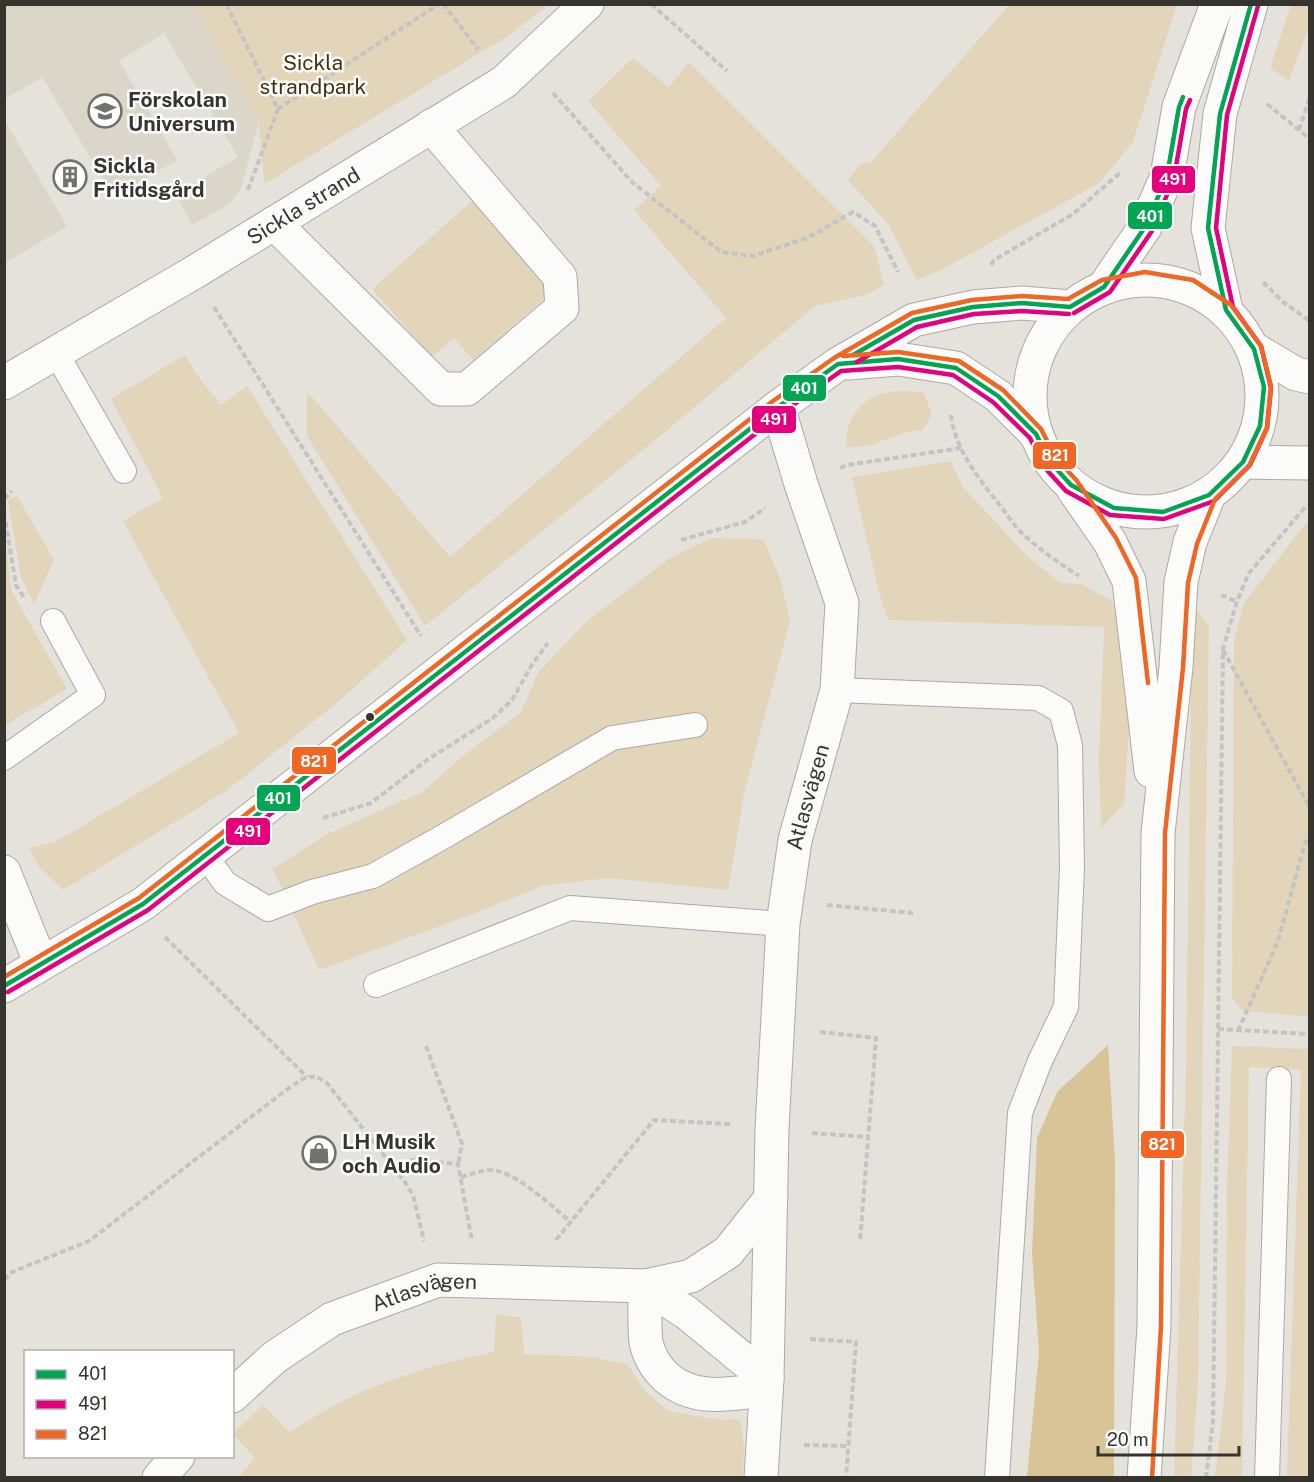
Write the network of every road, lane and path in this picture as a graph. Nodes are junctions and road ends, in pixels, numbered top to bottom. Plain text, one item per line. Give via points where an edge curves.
1 (226, 4) edge
2 (441, 4) edge
3 (586, 4) edge
4 (651, 4) edge
5 (1217, 4) edge
6 (1251, 4) edge
7 (479, 50) dead end
8 (525, 62) junction
9 (727, 70) dead end
10 (1310, 97) edge
11 (1265, 103) dead end
12 (278, 109) junction
13 (431, 126) junction
14 (1299, 130) junction
15 (1310, 139) edge
16 (1126, 168) dead end
17 (248, 191) dead end
18 (274, 223) junction
19 (898, 272) dead end
20 (193, 273) junction
21 (1261, 280) dead end
22 (1104, 287) junction
23 (973, 307) junction
24 (1070, 307) junction
25 (1226, 310) junction
26 (1310, 321) edge
27 (1254, 349) junction
28 (56, 353) junction
29 (838, 364) junction
30 (956, 368) junction
31 (1310, 377) edge
32 (4, 383) edge
33 (778, 407) junction
34 (1036, 434) junction
35 (1243, 462) junction
36 (1310, 463) edge
37 (124, 471) dead end
38 (801, 484) junction
39 (1071, 485) junction
40 (12, 491) dead end
41 (1209, 495) junction
42 (4, 499) edge
43 (1310, 502) edge
44 (4, 513) edge
45 (675, 544) dead end
46 (53, 621) joint
47 (553, 635) dead end
48 (423, 639) dead end
49 (1223, 649) junction
50 (837, 690) junction
51 (695, 725) dead end
52 (4, 758) edge
53 (1310, 808) edge
54 (320, 819) dead end
55 (1158, 833) junction
56 (1310, 835) edge
57 (205, 855) junction
58 (4, 872) edge
59 (826, 905) dead end
60 (913, 913) dead end
61 (783, 924) junction
62 (160, 932) dead end
63 (41, 964) junction
64 (376, 985) dead end
65 (4, 986) edge
66 (1218, 1029) junction
67 (1238, 1031) junction
68 (816, 1032) dead end
69 (1310, 1034) edge
70 (426, 1046) dead end
71 (307, 1077) junction
72 (1279, 1079) dead end
73 (729, 1124) dead end
74 (808, 1133) dead end
75 (868, 1137) junction
76 (458, 1164) junction
77 (395, 1169) junction
78 (461, 1177) junction
79 (771, 1198) junction
80 (571, 1222) junction
81 (556, 1240) dead end
82 (472, 1242) dead end
83 (860, 1242) dead end
84 (425, 1249) dead end
85 (4, 1280) edge
86 (645, 1286) junction
87 (809, 1339) dead end
88 (766, 1384) junction
89 (234, 1394) edge
90 (803, 1445) dead end
91 (849, 1446) junction
92 (176, 1458) edge
93 (159, 1478) edge
94 (760, 1478) edge
95 (846, 1478) edge
96 (997, 1478) edge
97 (1144, 1478) edge
98 (1206, 1478) edge
99 (1267, 1478) edge

1 - 12 path
2 - 7 path
2 - 12 path
3 - 8 street, Sickla strand
4 - 9 path
5 - 22 street via 1179,107 1167,176 1145,227
6 - 25 street via 1220,114 1208,228
8 - 13 street, Sickla strand via 504,82
8 - 19 path via 632,182 721,252 753,256 809,237 853,212 875,226
10 - 14 path
11 - 14 path
12 - 17 path
13 - 18 street, Sickla strand
13 - 18 street via 560,277 562,308 467,389 441,389
14 - 15 path
16 - 23 path via 1073,214 994,260
18 - 20 street, Sickla strand
20 - 28 street, Sickla strand
20 - 48 path
21 - 26 path
22 - 24 street
22 - 25 street via 1146,279 1168,282 1189,286
23 - 24 street via 1022,303
23 - 29 street via 914,320
24 - 34 street via 1047,334 1033,366 1029,400
25 - 27 street
27 - 31 street via 1296,374
27 - 35 street via 1264,387 1260,426
28 - 32 street, Sickla strand
28 - 37 lane
29 - 30 street via 898,358
29 - 33 street
30 - 34 street via 998,396
30 - 38 path via 950,406 952,428 961,448 848,465
33 - 38 street, Atlasvägen
33 - 57 street
34 - 39 street via 1050,462
35 - 36 street
35 - 41 street
38 - 45 path via 745,522 684,537
38 - 50 street, Atlasvägen via 842,603
39 - 41 street via 1114,508 1163,512
39 - 55 street via 1110,542 1129,581
40 - 42 path
41 - 55 street via 1190,542 1181,582
43 - 49 path via 1249,573
44 - 46 path via 16,585 32,609
46 - 52 lane via 93,695
47 - 54 path via 512,700 493,718 427,760 371,803
49 - 53 path
49 - 66 path
50 - 61 street, Atlasvägen via 795,840
50 - 96 lane via 1038,698 1061,711 1070,745 1072,867 1066,1006 1020,1113
51 - 57 lane via 612,738 373,876 312,892 268,909 225,883
55 - 97 street via 1154,1326
56 - 67 path via 1278,941
57 - 63 street via 143,904
58 - 63 street
59 - 60 path
61 - 64 lane via 570,908
61 - 79 street, Atlasvägen
62 - 71 path
63 - 65 street
66 - 67 path
66 - 98 path via 1213,1421
67 - 69 path
68 - 75 path via 876,1038
70 - 76 path via 462,1144
71 - 77 path via 318,1077 327,1083
71 - 85 path via 89,1241 12,1272
72 - 99 lane
73 - 80 path via 654,1120
74 - 75 path
75 - 83 path
76 - 77 path via 411,1160
76 - 78 path
77 - 84 path via 413,1194
78 - 80 path via 490,1170 504,1173
78 - 82 path
79 - 86 street, Atlasvägen via 728,1252 691,1276
79 - 88 street, Atlasvägen
80 - 81 path
86 - 88 street via 687,1313
86 - 88 street via 646,1343 661,1373 688,1392 703,1395
86 - 89 street, Atlasvägen via 438,1280 332,1319 275,1357
87 - 91 path via 856,1342
88 - 94 street, Atlasvägen
90 - 91 path
91 - 95 path
92 - 93 street

